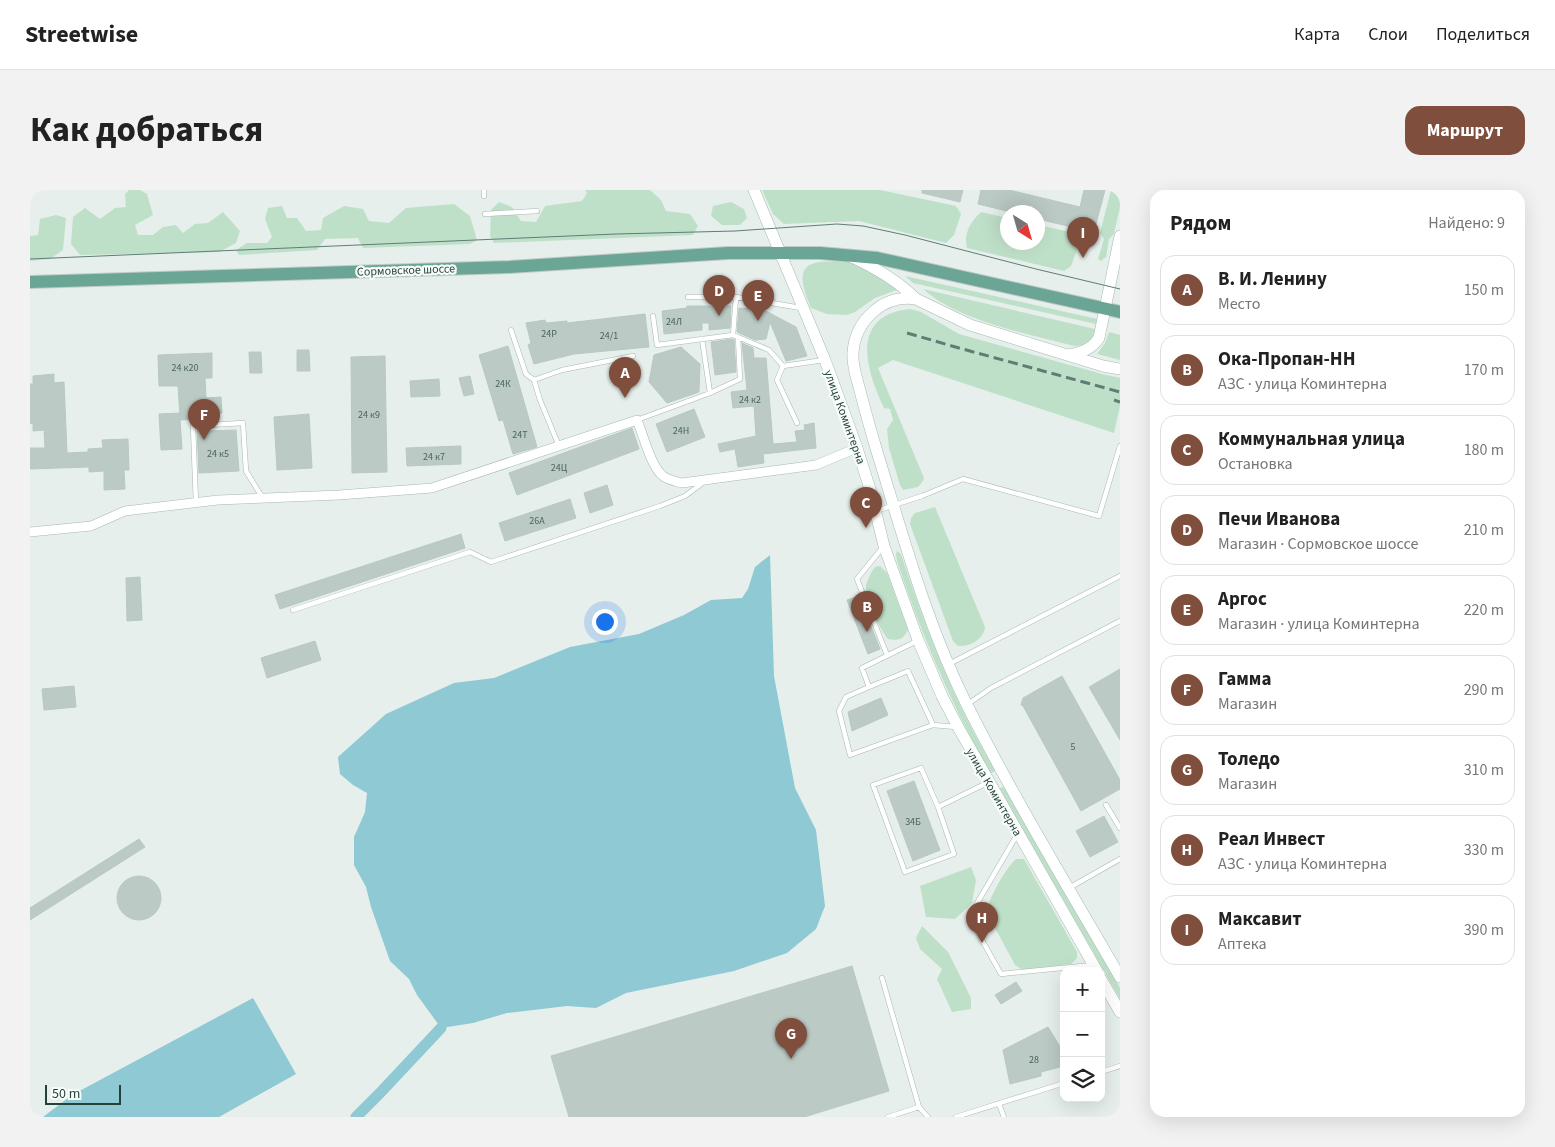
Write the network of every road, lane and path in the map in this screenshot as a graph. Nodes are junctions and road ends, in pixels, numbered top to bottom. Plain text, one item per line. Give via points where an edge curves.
1 (484, 190) edge
2 (754, 190) edge
3 (484, 196) dead end
4 (537, 211) dead end
5 (485, 214) dead end
6 (1120, 236) edge
7 (781, 253) junction
8 (846, 254) junction
9 (1118, 262) edge
10 (30, 282) edge
11 (688, 297) dead end
12 (736, 297) junction
13 (916, 298) junction
14 (803, 308) junction
15 (1106, 308) junction
16 (1120, 312) edge
17 (653, 316) dead end
18 (510, 330) dead end
19 (733, 335) junction
20 (738, 337) junction
21 (702, 339) junction
22 (1067, 355) junction
23 (633, 356) dead end
24 (825, 360) junction
25 (783, 366) junction
26 (1120, 369) edge
27 (534, 380) junction
28 (710, 393) junction
29 (637, 420) junction
30 (797, 423) dead end
31 (1120, 446) edge
32 (560, 447) junction
33 (857, 448) junction
34 (705, 481) junction
35 (262, 498) junction
36 (196, 503) junction
37 (894, 505) junction
38 (875, 511) junction
39 (30, 532) edge
40 (884, 546) junction
41 (1120, 576) edge
42 (293, 610) dead end
43 (1120, 621) edge
44 (918, 640) junction
45 (887, 655) junction
46 (948, 664) junction
47 (869, 687) junction
48 (967, 705) junction
49 (933, 725) junction
50 (958, 727) junction
51 (1004, 773) junction
52 (989, 782) junction
53 (1106, 805) dead end
54 (938, 807) junction
55 (1120, 828) edge
56 (1018, 834) junction
57 (1120, 859) edge
58 (1069, 888) junction
59 (1094, 967) edge
60 (1060, 970) edge
61 (1120, 977) edge
62 (882, 978) dead end
63 (1105, 986) edge
64 (1120, 1012) edge
65 (1120, 1066) edge
66 (1105, 1071) edge
67 (1060, 1085) edge
68 (999, 1104) junction
69 (920, 1107) junction
70 (888, 1117) edge
71 (928, 1117) edge
72 (956, 1117) edge
73 (1004, 1117) edge

1 - 3 lane
2 - 7 main road, улица Коминтерна
4 - 5 lane
6 - 9 main road
7 - 8 main road
7 - 10 main road, Сормовское шоссе via 728,253 509,267
7 - 14 main road, улица Коминтерна
8 - 13 main road via 881,270
8 - 15 main road
9 - 15 main road
11 - 12 lane
12 - 14 lane
12 - 19 lane
13 - 22 main road via 970,325
13 - 37 main road, улица Коминтерна via 900,298 875,310 860,328 853,351 868,421
14 - 24 main road, улица Коминтерна
15 - 16 main road
15 - 22 main road via 1094,345 1088,350
17 - 21 lane via 657,345
18 - 27 lane via 526,374
19 - 20 lane
19 - 21 lane
20 - 25 lane via 769,350
20 - 28 lane via 740,379
21 - 28 lane
22 - 26 main road
23 - 27 lane via 562,370
24 - 25 lane
24 - 33 main road, улица Коминтерна
25 - 30 lane via 777,380
27 - 32 lane
28 - 29 lane
29 - 32 street
29 - 34 street via 662,475 682,483
31 - 37 lane via 1099,516 963,480
32 - 35 street via 432,488
33 - 34 street via 816,465
33 - 38 main road, улица Коминтерна
34 - 42 lane via 685,496 660,506 491,562 470,552
35 - 36 street
35 - 36 lane via 246,471 243,423 193,426
36 - 39 street via 125,511 91,526
37 - 38 lane
37 - 46 main road, улица Коминтерна via 929,617
38 - 40 main road, улица Коминтерна
40 - 44 main road, улица Коминтерна
40 - 45 lane via 857,580
41 - 46 lane
43 - 48 lane via 991,688
44 - 45 lane
44 - 50 main road, улица Коминтерна
45 - 47 lane via 862,668
46 - 48 main road, улица Коминтерна
47 - 49 lane via 908,671
47 - 49 lane via 846,697 839,711 850,755
48 - 51 main road, улица Коминтерна
49 - 50 lane
50 - 52 main road, улица Коминтерна
51 - 52 main road
51 - 58 main road, улица Коминтерна
52 - 54 lane
52 - 56 main road, улица Коминтерна
53 - 55 lane
54 - 54 lane via 954,854 905,872 873,786 921,768
56 - 59 main road, улица Коминтерна
56 - 60 lane via 969,917 1001,974
57 - 58 lane
58 - 61 main road, улица Коминтерна
62 - 69 lane
63 - 64 main road
65 - 66 lane
67 - 68 lane
68 - 72 lane
68 - 73 lane
69 - 70 lane
69 - 71 lane

